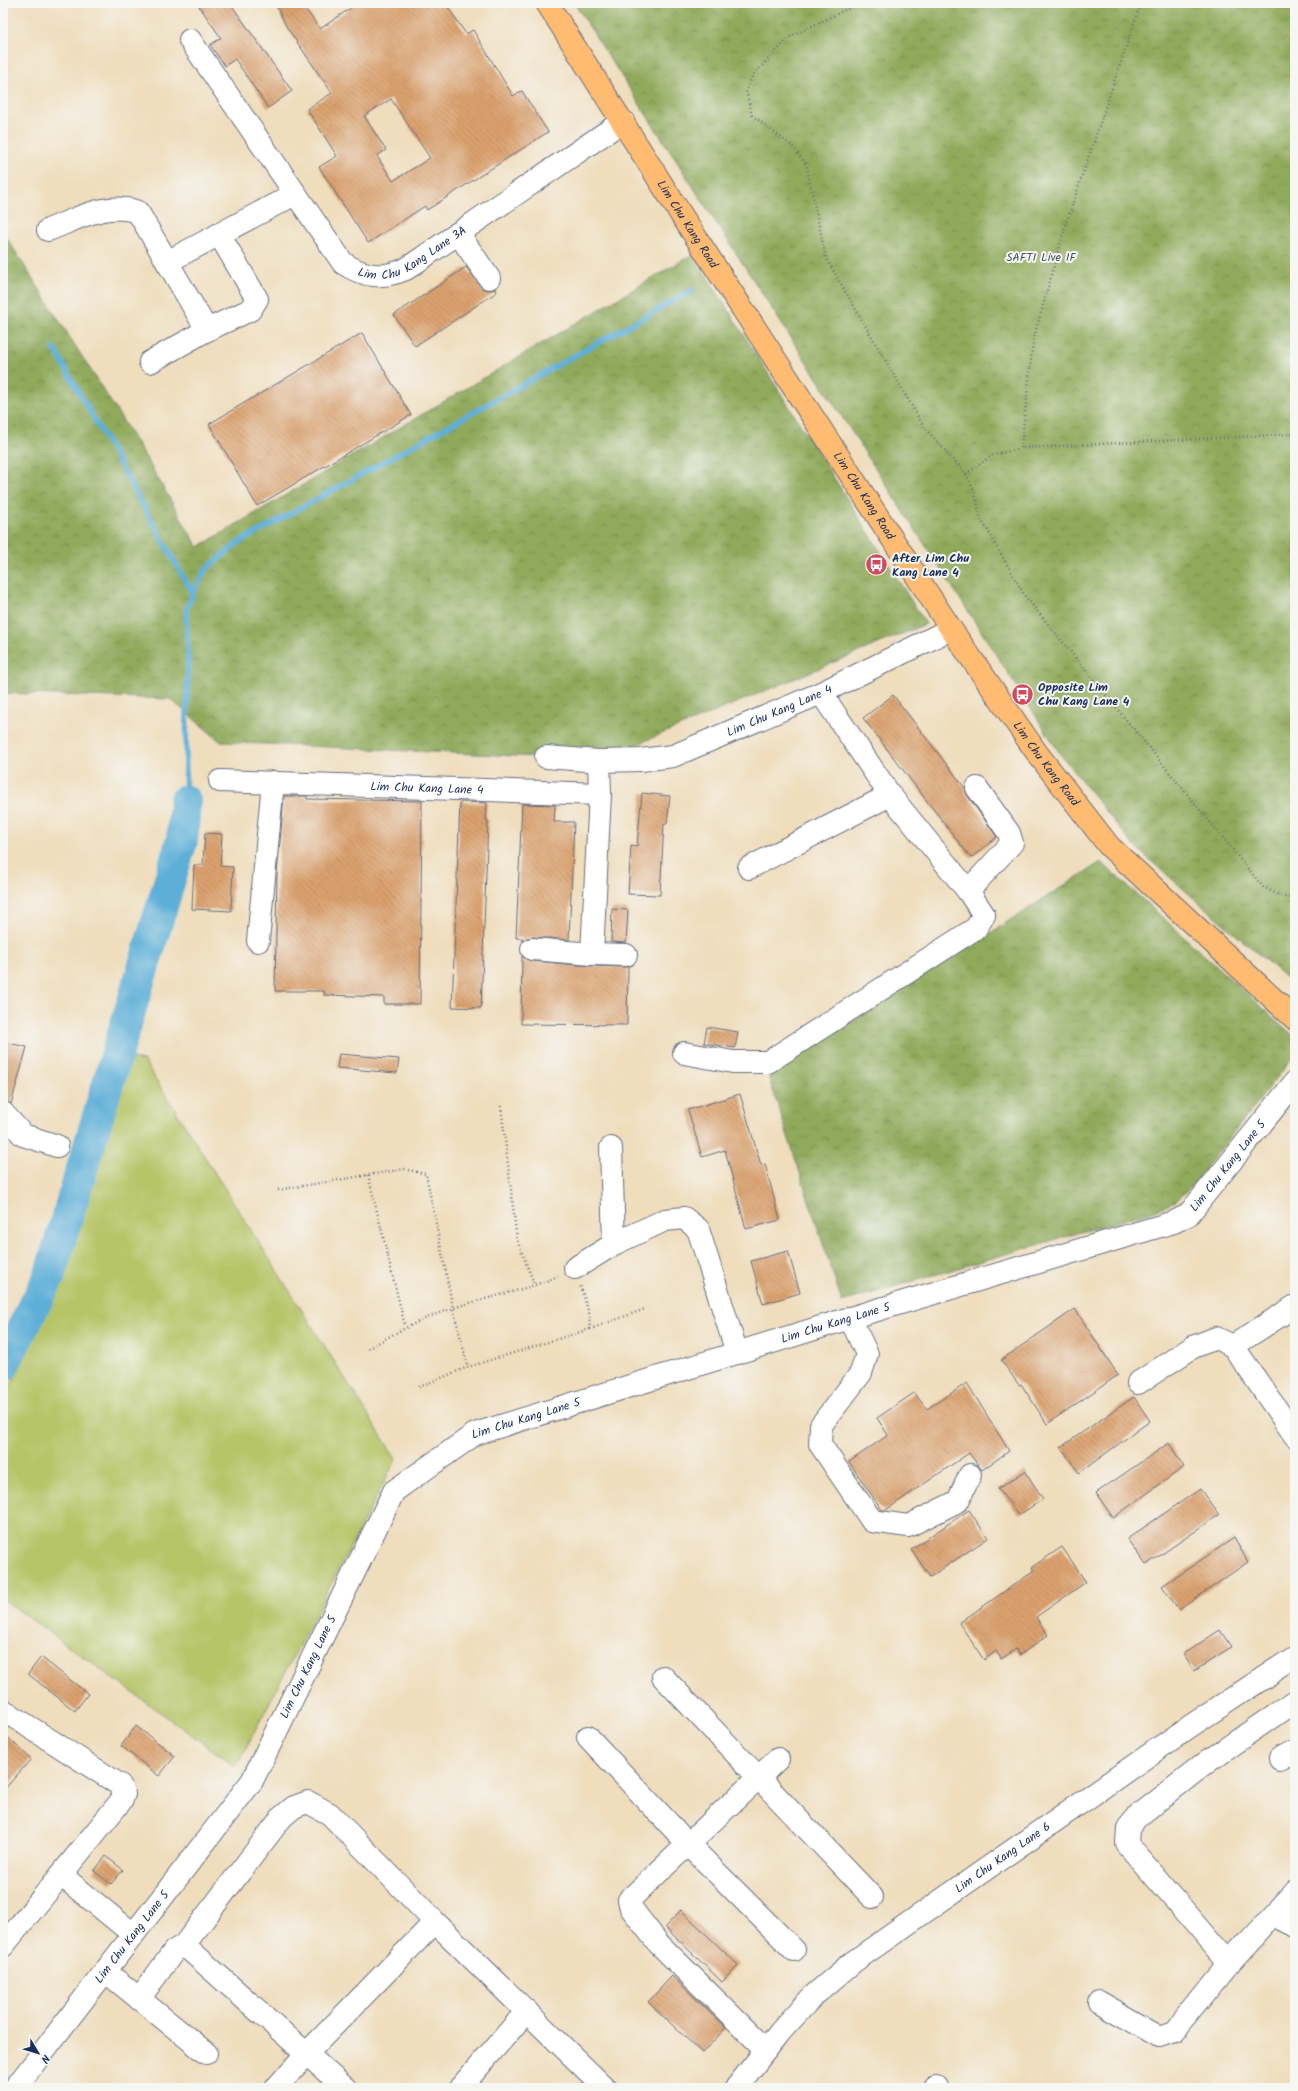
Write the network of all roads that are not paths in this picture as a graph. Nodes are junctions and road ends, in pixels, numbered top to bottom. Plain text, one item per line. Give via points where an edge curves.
1 (547, 3) edge
2 (190, 40) dead end
3 (623, 121) junction
4 (295, 194) junction
5 (48, 230) dead end
6 (458, 233) junction
7 (219, 234) junction
8 (168, 262) junction
9 (489, 278) dead end
10 (207, 330) junction
11 (150, 362) dead end
12 (951, 629) junction
13 (821, 693) junction
14 (546, 757) dead end
15 (599, 761) junction
16 (220, 781) dead end
17 (273, 782) junction
18 (977, 788) dead end
19 (600, 794) junction
20 (890, 795) junction
21 (749, 868) dead end
22 (968, 891) junction
23 (258, 941) dead end
24 (532, 949) dead end
25 (592, 954) junction
26 (626, 955) dead end
27 (1295, 1019) edge
28 (684, 1053) dead end
29 (1295, 1082) edge
30 (4, 1118) edge
31 (57, 1146) dead end
32 (611, 1148) dead end
33 (614, 1244) junction
34 (575, 1268) road end
35 (1295, 1306) edge
36 (850, 1318) junction
37 (1233, 1346) junction
38 (737, 1353) junction
39 (1138, 1383) dead end
40 (1295, 1436) edge
41 (970, 1475) dead end
42 (1295, 1657) edge
43 (663, 1677) dead end
44 (1295, 1701) edge
45 (3, 1710) edge
46 (588, 1737) dead end
47 (778, 1759) dead end
48 (757, 1778) junction
49 (688, 1844) junction
50 (61, 1875) junction
51 (1295, 1891) edge
52 (872, 1897) dead end
53 (1274, 1914) junction
54 (435, 1922) junction
55 (1295, 1927) edge
56 (133, 1934) junction
57 (184, 1945) junction
58 (3, 1946) edge
59 (794, 1950) dead end
60 (1229, 1963) junction
61 (105, 1971) junction
62 (139, 1999) junction
63 (1099, 2002) dead end
64 (527, 2011) junction
65 (766, 2050) junction
66 (206, 2053) dead end
67 (306, 2054) junction
68 (15, 2088) edge
69 (276, 2088) edge
70 (345, 2088) edge
71 (460, 2088) edge
72 (605, 2088) edge
73 (736, 2088) edge

1 - 3 main road, Lim Chu Kang Road
2 - 4 street, Lim Chu Kang Lane 3A
3 - 6 street, Lim Chu Kang Lane 3A
3 - 12 main road, Lim Chu Kang Road
4 - 6 street, Lim Chu Kang Lane 3A via 343,263 354,270 391,276 406,269
4 - 7 street
5 - 8 street via 101,210 125,208 138,212
6 - 9 street
7 - 8 street
7 - 10 street via 257,299 250,310
8 - 10 street
10 - 11 street
12 - 13 street, Lim Chu Kang Lane 4
12 - 27 main road, Lim Chu Kang Road via 1037,753 1109,846
13 - 15 street, Lim Chu Kang Lane 4 via 673,756
13 - 20 street
14 - 15 street, Lim Chu Kang Lane 4
15 - 19 street
16 - 17 street, Lim Chu Kang Lane 4
17 - 19 street, Lim Chu Kang Lane 4
17 - 23 street
18 - 22 street via 1012,843
19 - 25 street
20 - 21 street
20 - 22 street
22 - 28 street via 984,916 976,928 768,1062 733,1062
24 - 25 street
25 - 26 street
29 - 36 street, Lim Chu Kang Lane 5 via 1188,1214 1181,1218
30 - 31 street via 23,1135
32 - 33 street
33 - 34 street
33 - 38 street via 665,1220 684,1218 698,1229
35 - 37 street
36 - 38 street, Lim Chu Kang Lane 5
36 - 41 street via 867,1354 861,1373 821,1424 820,1444 872,1521 908,1526 958,1501
37 - 39 street via 1216,1338 1210,1340 1193,1347
37 - 40 street
38 - 56 street, Lim Chu Kang Lane 5 via 475,1434 394,1491 252,1780
42 - 65 street, Lim Chu Kang Lane 6 via 1189,1727 853,1962 813,1996
43 - 48 street
44 - 60 street via 1211,1759 1137,1817 1128,1828 1126,1844
45 - 50 street via 120,1786 124,1794
46 - 49 street
47 - 48 street
48 - 49 street
48 - 52 street
49 - 59 street
49 - 65 street via 629,1900 631,1908 658,1943
50 - 56 street
50 - 58 street
51 - 53 street
53 - 55 street
53 - 60 street
54 - 57 street via 330,1814 308,1802 294,1807 282,1817
54 - 64 street
54 - 67 street
56 - 61 street, Lim Chu Kang Lane 5
57 - 62 street via 174,1951
57 - 67 street
60 - 63 street via 1174,2031 1159,2036
61 - 62 street
61 - 68 street, Lim Chu Kang Lane 5
62 - 66 street
64 - 71 street
64 - 72 street
65 - 73 street, Lim Chu Kang Lane 6
67 - 69 street
67 - 70 street

